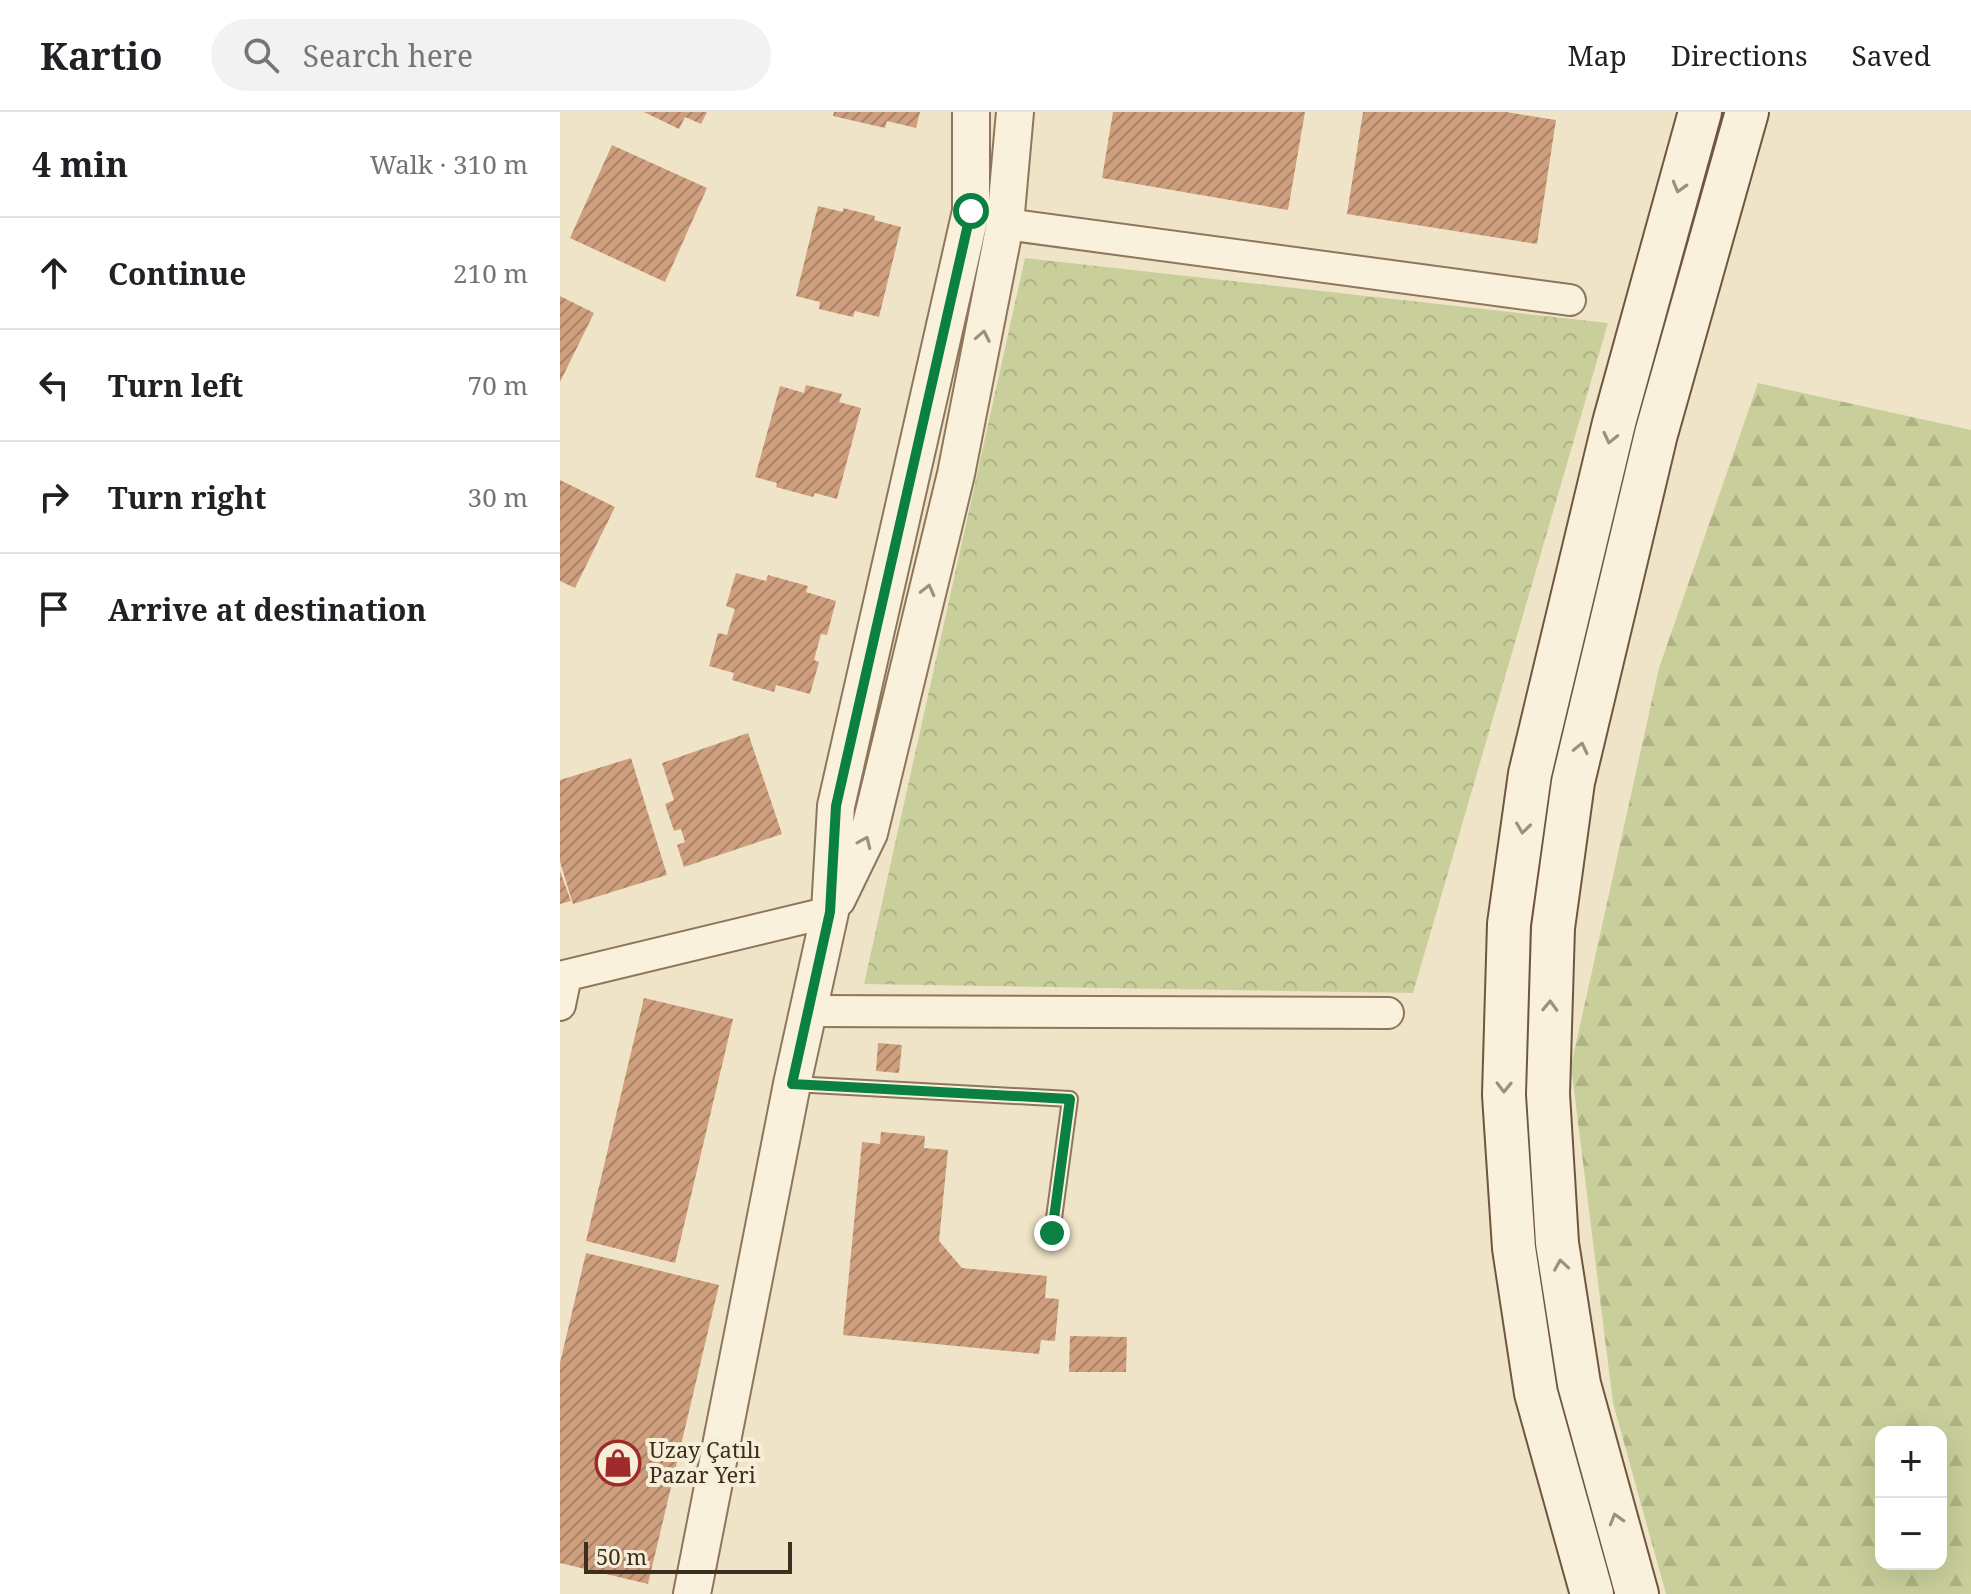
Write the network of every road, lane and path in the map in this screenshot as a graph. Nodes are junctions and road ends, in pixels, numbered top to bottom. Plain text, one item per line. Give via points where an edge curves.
1 (971, 112) edge
2 (1015, 112) edge
3 (1700, 112) edge
4 (1747, 120) edge
5 (1005, 224) junction
6 (1570, 300) dead end
7 (830, 912) junction
8 (562, 986) edge
9 (807, 1011) junction
10 (1388, 1013) dead end
11 (792, 1084) junction
12 (1052, 1233) dead end
13 (692, 1594) edge
14 (1592, 1594) edge
15 (1637, 1594) edge

1 - 7 street via 971,211 836,806
2 - 5 street
3 -> 14 main road via 1614,423 1534,759 1509,924 1504,1095 1514,1248 1536,1393
15 -> 4 main road via 1579,1384 1557,1243 1548,1094 1553,928 1573,782 1656,434
5 - 6 street
7 -> 5 street via 869,833 956,474
7 - 8 street
7 - 9 street
9 - 10 street
9 - 11 street
11 - 12 lane via 1070,1099
11 - 13 street

